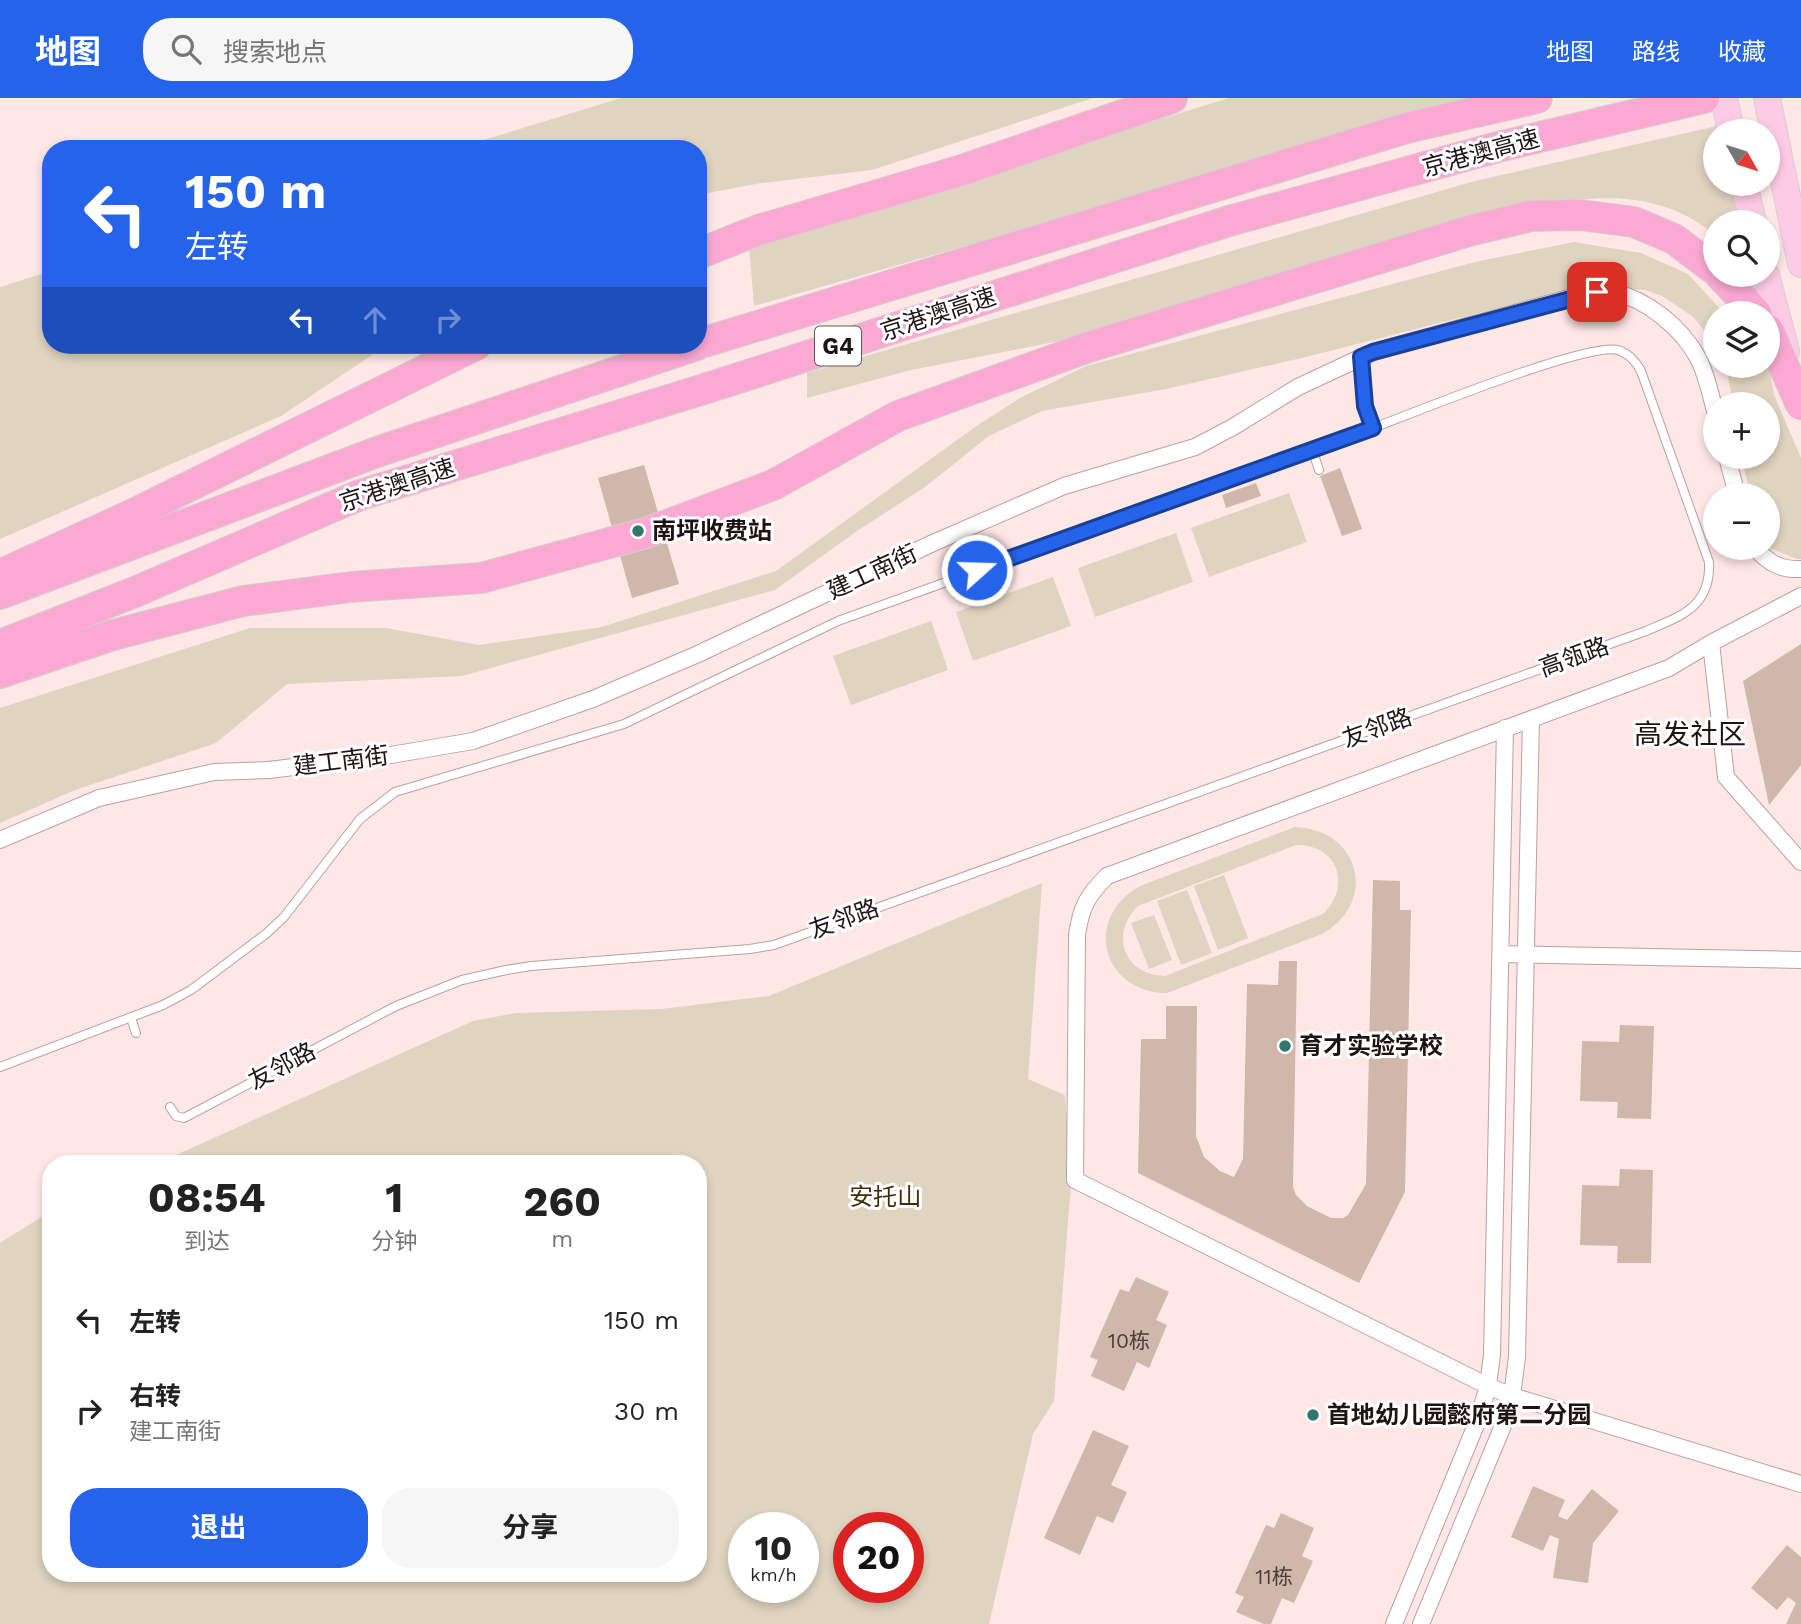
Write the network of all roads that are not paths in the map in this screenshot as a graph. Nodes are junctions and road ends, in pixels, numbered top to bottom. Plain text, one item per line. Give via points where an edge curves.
1 (1172, 98) edge
2 (1537, 98) edge
3 (1724, 98) edge
4 (1767, 98) edge
5 (1699, 99) edge
6 (1728, 119) edge
7 (707, 250) edge
8 (1703, 261) edge
9 (1801, 264) edge
10 (1731, 287) edge
11 (1769, 287) edge
12 (1745, 301) edge
13 (707, 342) edge
14 (458, 354) edge
15 (671, 354) edge
16 (1361, 357) junction
17 (1780, 357) edge
18 (1710, 392) edge
19 (1801, 405) edge
20 (1801, 413) edge
21 (1373, 428) junction
22 (1312, 449) junction
23 (1319, 470) dead end
24 (1766, 560) edge
25 (1801, 569) edge
26 (0, 575) edge
27 (0, 594) edge
28 (1801, 596) edge
29 (1711, 642) junction
30 (0, 645) edge
31 (0, 673) edge
32 (1502, 683) joint
33 (1531, 719) junction
34 (1505, 728) junction
35 (0, 840) edge
36 (1801, 862) edge
37 (1500, 954) junction
38 (1526, 955) junction
39 (1801, 960) edge
40 (131, 1018) junction
41 (136, 1033) dead end
42 (0, 1067) edge
43 (170, 1107) dead end
44 (1488, 1386) junction
45 (1512, 1396) junction
46 (1801, 1484) edge
47 (1394, 1624) edge
48 (1421, 1624) edge

1 - 7 highway via 962,170 758,230
2 - 13 highway, 京港澳高速 / G4 via 1407,128
3 - 6 main road
4 - 9 main road
5 - 30 highway, 京港澳高速 / G4 via 1498,147 1229,221 360,495
8 - 31 highway via 1674,239 1634,222 1580,215 1531,216 1469,231 1086,348 898,416 773,485 646,533 481,578 351,587 243,601 113,635
10 - 12 highway
11 - 20 main road
14 - 26 highway
15 - 27 highway, 京港澳高速 / G4 via 377,452
16 - 18 street, 建工南街 via 1580,295 1613,292 1668,321 1688,342
16 - 21 lane via 1365,406
16 - 35 street, 建工南街 via 1297,387 1195,447 1064,486 593,699 473,741 269,770 214,772 99,798
17 - 19 highway, bridge
21 - 22 lane, 高瓴路
21 - 32 lane, 高瓴路 via 1592,352 1618,350 1641,371 1709,562 1709,584 1696,604 1675,618
22 - 23 lane
22 - 40 lane, 高瓴路 via 838,621 624,724 395,792 360,818 267,933 191,990
24 - 25 street via 1780,568
28 - 29 street
29 - 33 street via 1669,668
29 - 36 street via 1726,777
32 - 43 lane, 友邻路 via 774,945 531,966 462,980 396,1006 184,1118
33 - 34 street
33 - 38 street
34 - 37 street
34 - 44 street via 1108,876 1091,892 1077,935 1075,1180
37 - 38 street
37 - 44 street via 1493,1333
38 - 39 street
38 - 45 street via 1518,1334
40 - 41 lane
40 - 42 lane, 高瓴路
44 - 45 street
44 - 47 street
45 - 46 street
45 - 48 street

